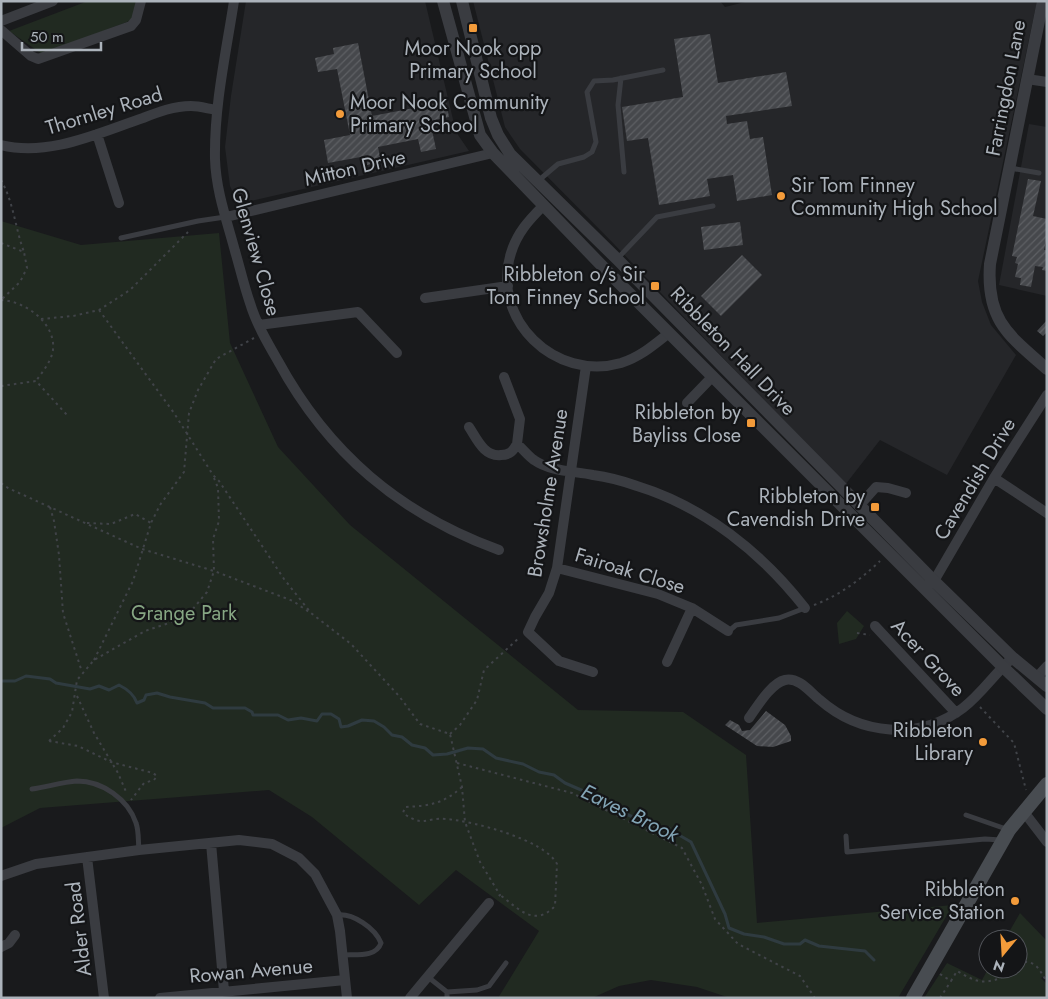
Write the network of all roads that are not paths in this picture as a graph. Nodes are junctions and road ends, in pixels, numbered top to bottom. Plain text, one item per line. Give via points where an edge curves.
1 (53, 1) edge
2 (141, 1) edge
3 (234, 1) edge
4 (443, 1) edge
5 (462, 1) edge
6 (1043, 1) edge
7 (1, 21) edge
8 (1, 30) edge
9 (663, 70) dead end
10 (621, 78) junction
11 (1027, 79) junction
12 (1047, 82) edge
13 (218, 110) junction
14 (97, 134) junction
15 (1, 144) edge
16 (504, 144) junction
17 (493, 153) junction
18 (1010, 168) junction
19 (624, 172) dead end
20 (1039, 174) dead end
21 (538, 181) junction
22 (552, 196) junction
23 (119, 203) dead end
24 (543, 206) junction
25 (714, 206) dead end
26 (226, 217) junction
27 (121, 238) dead end
28 (617, 259) junction
29 (606, 270) junction
30 (508, 286) junction
31 (425, 298) dead end
32 (679, 323) junction
33 (261, 330) junction
34 (669, 333) junction
35 (397, 353) dead end
36 (586, 366) junction
37 (1047, 369) edge
38 (713, 376) junction
39 (504, 377) dead end
40 (1047, 395) edge
41 (687, 403) dead end
42 (469, 427) dead end
43 (517, 444) junction
44 (571, 472) junction
45 (994, 478) junction
46 (906, 493) dead end
47 (840, 495) junction
48 (859, 506) junction
49 (1047, 513) edge
50 (500, 550) dead end
51 (557, 568) junction
52 (930, 585) junction
53 (692, 608) junction
54 (805, 608) joint
55 (875, 626) dead end
56 (728, 632) joint
57 (1012, 658) junction
58 (667, 662) dead end
59 (1047, 666) edge
60 (1003, 667) junction
61 (593, 672) dead end
62 (1037, 678) junction
63 (1047, 686) edge
64 (1047, 709) edge
65 (956, 713) junction
66 (749, 718) dead end
67 (1047, 784) edge
68 (32, 789) dead end
69 (1027, 808) junction
70 (966, 815) dead end
71 (846, 836) dead end
72 (1007, 836) junction
73 (1047, 842) edge
74 (211, 843) junction
75 (139, 850) junction
76 (88, 857) junction
77 (1, 876) edge
78 (489, 903) road end
79 (337, 915) junction
80 (15, 935) dead end
81 (1, 946) edge
82 (343, 955) junction
83 (506, 963) dead end
84 (428, 976) junction
85 (345, 980) junction
86 (224, 990) junction
87 (447, 995) edge
88 (104, 998) edge
89 (160, 998) edge
90 (347, 998) edge
91 (410, 998) edge
92 (913, 998) edge

1 - 7 street
2 - 8 street via 131,26 38,59
3 - 13 street, Glenview Close
4 - 17 street, Ribbleton Hall Drive via 480,134
5 - 16 street, Ribbleton Hall Drive via 491,118
6 - 11 street, Farringdon Lane
9 - 10 lane
10 - 19 lane via 618,104
10 - 21 lane via 594,81 587,92 596,142 592,152 558,164
11 - 12 street
11 - 18 street, Farringdon Lane
13 - 14 street, Thornley Road via 192,106 170,108
13 - 26 street, Glenview Close via 215,161
14 - 15 street, Thornley Road via 57,146 30,148
14 - 23 street
16 - 17 street
16 - 21 street, Ribbleton Hall Drive
17 - 24 street, Ribbleton Hall Drive
17 - 26 street, Mitton Drive
18 - 20 lane
18 - 37 street, Farringdon Lane via 990,264 990,297 1006,331
21 - 22 street, Ribbleton Hall Drive
22 - 24 street
22 - 28 street, Ribbleton Hall Drive
24 - 29 street, Ribbleton Hall Drive
24 - 30 street via 525,225 514,244 508,265
25 - 28 lane via 657,217
26 - 27 lane
26 - 33 street, Glenview Close via 250,303
28 - 29 street
28 - 32 street, Ribbleton Hall Drive
29 - 34 street, Ribbleton Hall Drive
30 - 31 street
30 - 36 street via 517,319 530,338 556,357
32 - 34 street
32 - 47 street, Ribbleton Hall Drive
33 - 35 street via 358,312
33 - 50 street, Glenview Close via 313,417 355,464 389,492 434,521
34 - 36 street via 631,360 609,366
34 - 38 street, Ribbleton Hall Drive
36 - 44 street, Browsholme Avenue
38 - 41 street, Ribbleton Hall Drive
38 - 47 street, Ribbleton Hall Drive
39 - 43 street via 520,419
40 - 45 street, Cavendish Drive
42 - 43 street via 484,450 492,454 509,454
43 - 44 street via 534,460
44 - 51 street, Browsholme Avenue
44 - 54 street via 639,486 702,514 740,540
45 - 49 street
45 - 52 street, Cavendish Drive
46 - 48 street via 876,487
47 - 48 street, Ribbleton Hall Drive
47 - 52 street, Ribbleton Hall Drive via 890,553
48 - 52 street, Ribbleton Hall Drive
51 - 53 street, Fairoak Close via 658,594
51 - 61 street, Browsholme Avenue via 549,593 528,632 560,661
52 - 57 street, Ribbleton Hall Drive
52 - 60 street, Ribbleton Hall Drive
53 - 56 street, Fairoak Close
53 - 58 street, Fairoak Close
54 - 56 lane via 780,618 736,625
55 - 65 street, Acer Grove
57 - 60 street
57 - 62 street, Ribbleton Hall Drive
59 - 62 street
60 - 64 street, Ribbleton Hall Drive
60 - 65 street via 973,700
62 - 63 street, Ribbleton Hall Drive
65 - 66 street via 914,729 876,729 838,714 798,682 787,680 774,685
67 - 69 main road
68 - 75 lane via 76,781 90,782 110,790 127,806 137,824
69 - 72 main road
69 - 73 street
70 - 72 lane
71 - 72 lane via 847,852
72 - 92 main road
74 - 75 street
74 - 79 street via 239,840 272,844 299,858 315,874
74 - 86 street
75 - 76 street
76 - 77 street via 36,864
76 - 88 street, Alder Road
78 - 84 street
79 - 82 street
79 - 82 lane via 345,914 359,920 381,943 372,953
80 - 81 street via 9,943
82 - 85 street
83 - 87 lane via 489,986
84 - 87 lane
84 - 91 street
85 - 86 street, Rowan Avenue
85 - 90 street
86 - 89 street, Rowan Avenue

